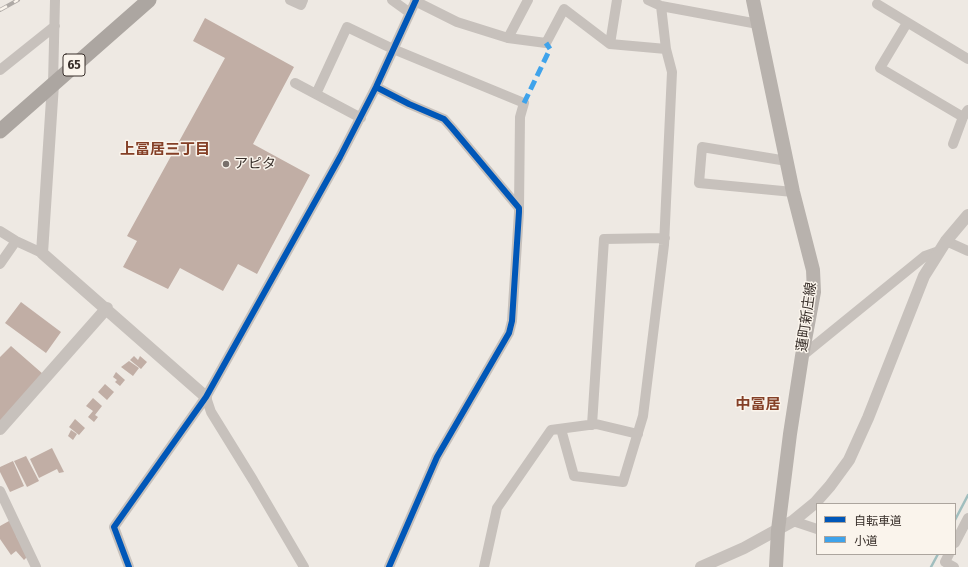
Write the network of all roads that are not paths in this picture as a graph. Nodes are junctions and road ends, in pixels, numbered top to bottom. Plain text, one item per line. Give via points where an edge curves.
1 (56, 0) edge
2 (149, 0) edge
3 (290, 0) edge
4 (303, 0) edge
5 (392, 0) edge
6 (528, 0) edge
7 (617, 0) edge
8 (648, 0) edge
9 (753, 0) edge
10 (416, 1) edge
11 (877, 4) dead end
12 (661, 6) junction
13 (410, 13) junction
14 (906, 23) junction
15 (758, 24) junction
16 (55, 26) junction
17 (508, 38) junction
18 (610, 44) junction
19 (394, 49) junction
20 (666, 50) junction
21 (968, 59) edge
22 (0, 70) edge
23 (295, 83) dead end
24 (53, 84) junction
25 (376, 87) junction
26 (316, 94) junction
27 (966, 113) edge
28 (361, 118) junction
29 (0, 131) edge
30 (953, 144) dead end
31 (787, 161) junction
32 (793, 192) junction
33 (519, 208) junction
34 (968, 215) edge
35 (0, 231) edge
36 (665, 238) junction
37 (16, 241) junction
38 (946, 241) junction
39 (939, 251) junction
40 (968, 251) edge
41 (42, 253) junction
42 (0, 264) edge
43 (107, 308) junction
44 (802, 356) junction
45 (206, 397) junction
46 (592, 425) junction
47 (0, 428) edge
48 (561, 429) junction
49 (638, 434) junction
50 (0, 491) edge
51 (968, 518) edge
52 (793, 520) junction
53 (816, 529) edge
54 (778, 530) junction
55 (956, 541) edge
56 (948, 555) edge
57 (36, 567) edge
58 (129, 567) edge
59 (304, 567) edge
60 (389, 567) edge
61 (484, 567) edge
62 (701, 567) edge
63 (776, 567) edge
64 (954, 567) edge

1 - 16 street
2 - 24 main road, 65
3 - 4 street via 301,5
5 - 13 street
6 - 17 street
7 - 18 street
8 - 12 street
9 - 15 main road, 蓮町新庄線
10 - 13 street
10 - 17 street via 457,22
11 - 14 street
12 - 15 street
12 - 20 street
13 - 19 street
14 - 21 street
14 - 27 street via 880,68
15 - 31 main road, 蓮町新庄線
16 - 22 street
16 - 24 street
17 - 18 street via 546,43 564,10
18 - 20 street
19 - 25 street
19 - 26 street via 347,27
19 - 33 street via 524,103 520,117
20 - 36 street via 672,72
23 - 26 street
24 - 29 main road, 65
24 - 41 street
25 - 28 street
25 - 33 street via 444,119
26 - 28 street
27 - 30 street
28 - 45 street
31 - 32 main road, 蓮町新庄線
31 - 32 street via 702,147 699,183
32 - 44 main road, 蓮町新庄線 via 813,270 814,292
33 - 60 street via 510,333 436,458
34 - 38 street
35 - 37 street
36 - 46 street via 604,239
36 - 49 street via 643,416
37 - 41 street
37 - 42 street
38 - 39 street
38 - 40 street
39 - 44 street via 924,256
39 - 52 street via 924,276 849,460 815,503
41 - 43 street
43 - 45 street
43 - 47 street
44 - 54 main road, 蓮町新庄線
45 - 58 street via 114,527
45 - 59 street via 211,412
46 - 48 street
46 - 49 street
48 - 49 street via 574,476 623,482
48 - 61 street via 551,430 497,508
50 - 57 street
51 - 55 street
52 - 53 street
52 - 54 street
54 - 62 street
54 - 63 main road, 蓮町新庄線
56 - 64 street via 945,562

